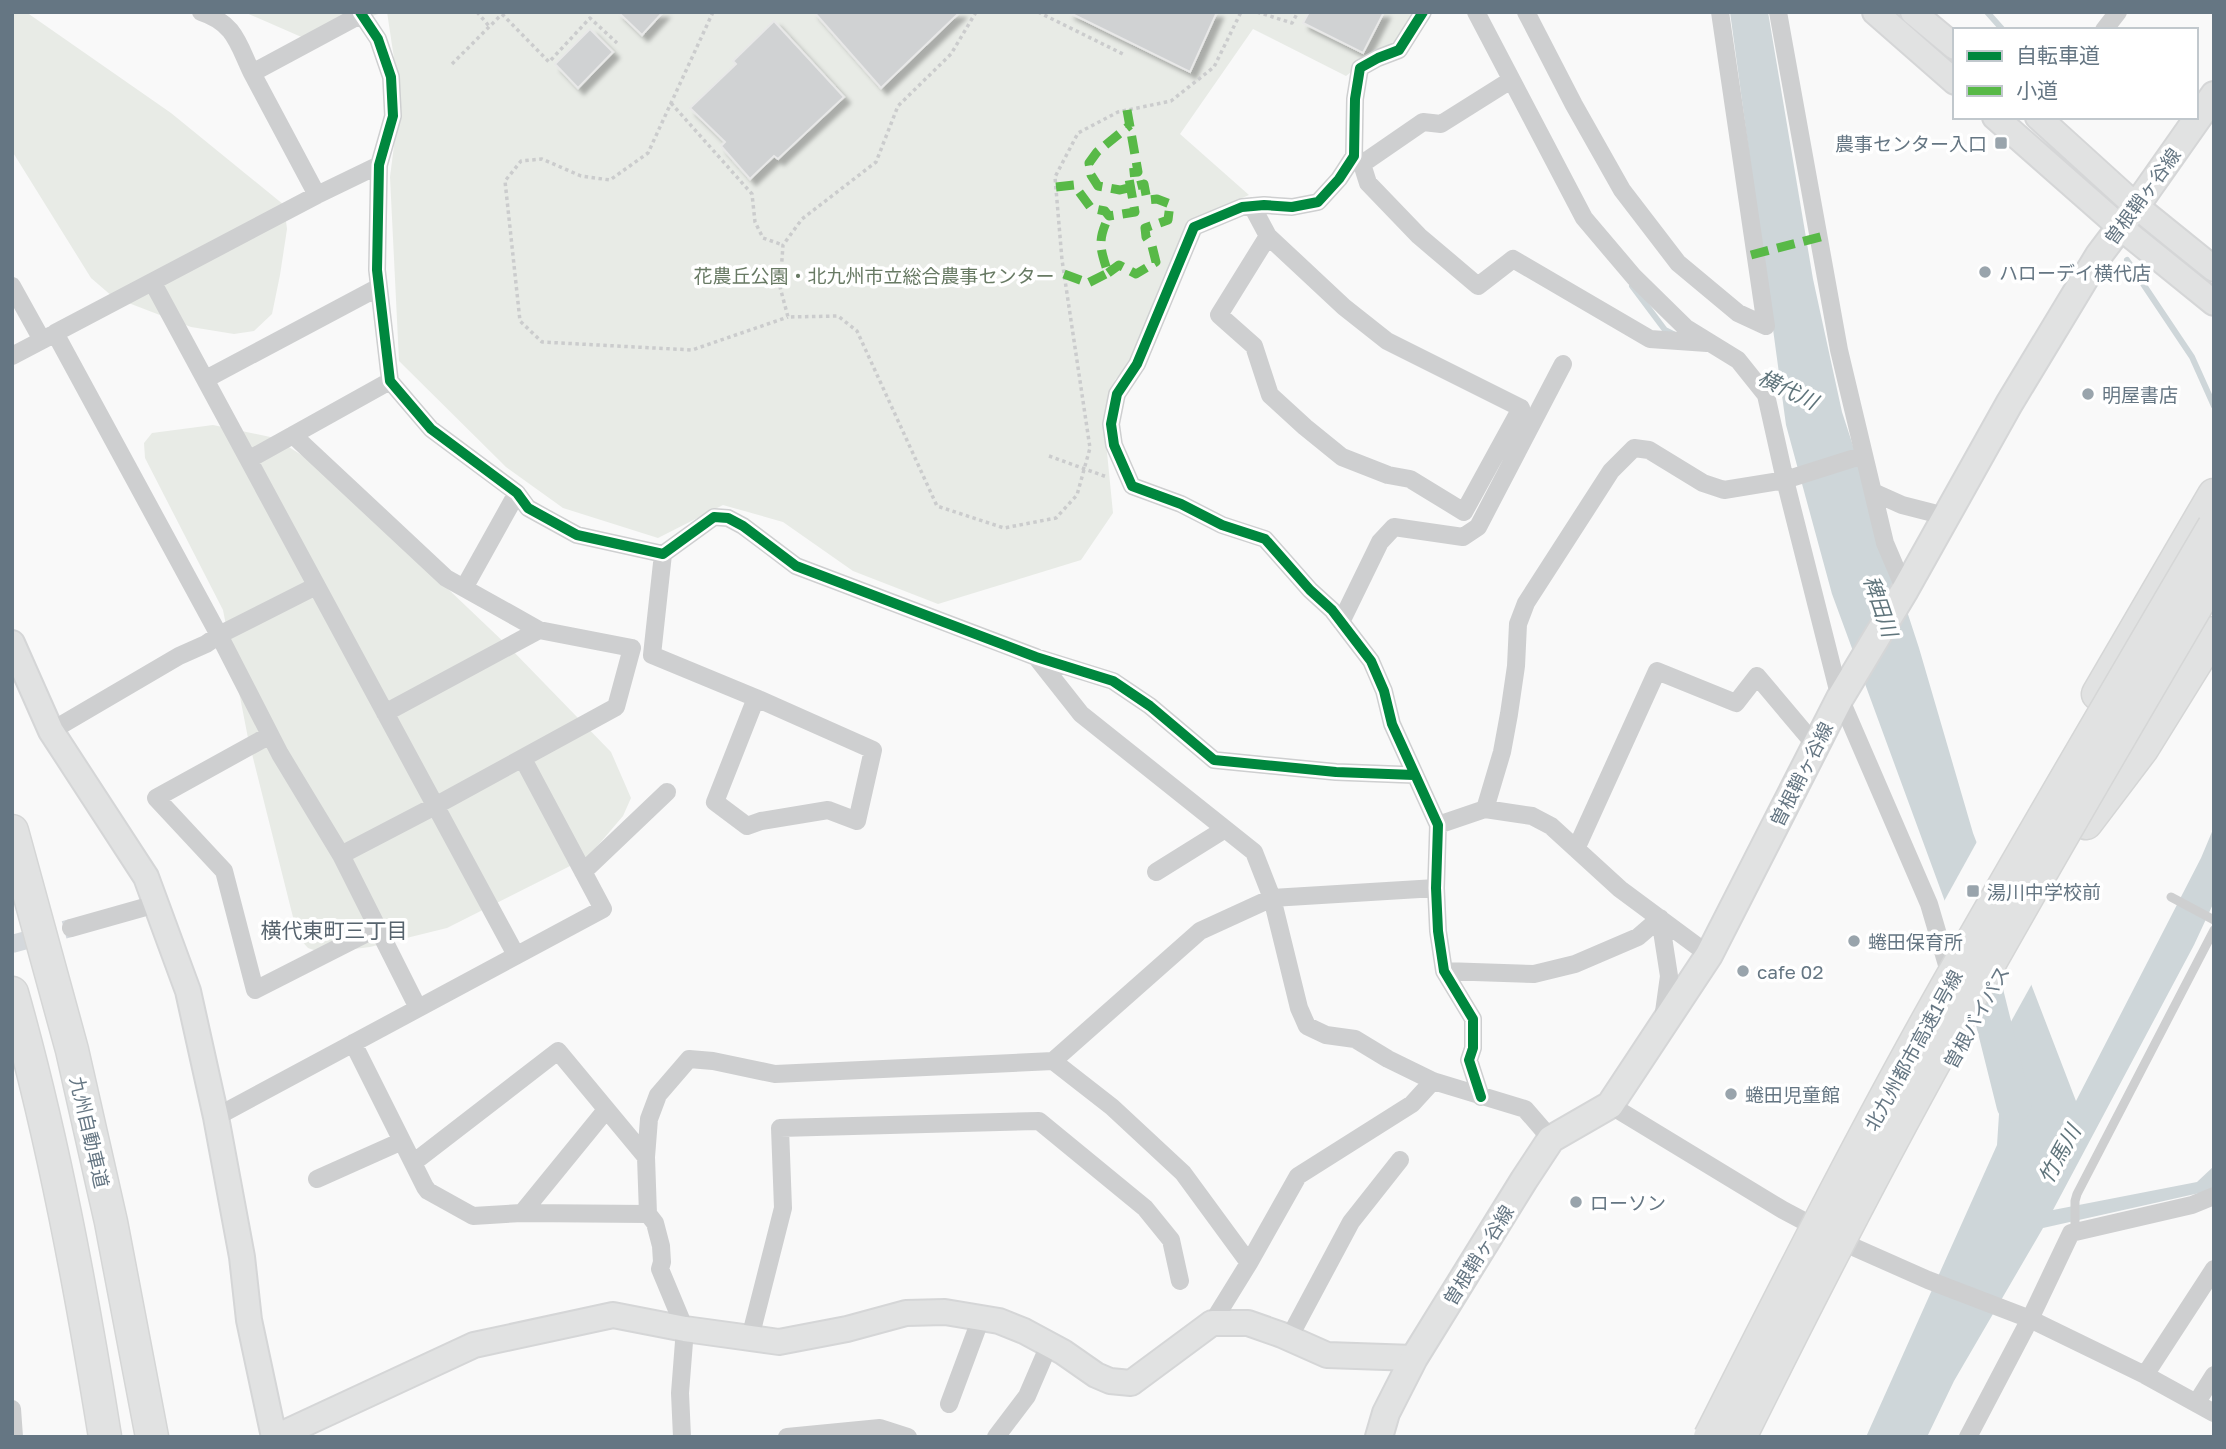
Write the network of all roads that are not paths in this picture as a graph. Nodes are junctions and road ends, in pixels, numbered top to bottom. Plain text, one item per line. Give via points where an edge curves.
1 (201, 12) edge
2 (1423, 12) edge
3 (1475, 12) edge
4 (1526, 12) edge
5 (1720, 12) edge
6 (1778, 12) edge
7 (1875, 12) edge
8 (1913, 12) edge
9 (2118, 12) edge
10 (360, 13) edge
11 (2106, 28) edge
12 (1953, 45) edge
13 (253, 73) junction
14 (1511, 80) junction
15 (1953, 80) edge
16 (2214, 95) edge
17 (2198, 118) edge
18 (1997, 119) edge
19 (2040, 119) edge
20 (2197, 119) edge
21 (1358, 160) junction
22 (379, 165) junction
23 (317, 195) junction
24 (1252, 206) junction
25 (2136, 206) junction
26 (2120, 227) junction
27 (1268, 236) junction
28 (2214, 269) edge
29 (153, 283) junction
30 (12, 286) edge
31 (379, 287) junction
32 (2214, 303) edge
33 (49, 337) junction
34 (1711, 344) junction
35 (12, 356) edge
36 (1563, 364) dead end
37 (206, 379) junction
38 (390, 381) junction
39 (293, 435) junction
40 (1864, 456) junction
41 (250, 459) junction
42 (1789, 478) junction
43 (1873, 492) junction
44 (517, 493) junction
45 (2214, 495) edge
46 (1945, 516) junction
47 (2214, 526) edge
48 (2214, 551) edge
49 (663, 554) junction
50 (2214, 576) edge
51 (316, 586) junction
52 (464, 588) junction
53 (1905, 590) junction
54 (2214, 605) edge
55 (1341, 622) junction
56 (539, 630) junction
57 (2214, 633) edge
58 (219, 635) junction
59 (12, 643) edge
60 (1036, 657) junction
61 (1844, 692) junction
62 (757, 698) junction
63 (385, 713) junction
64 (51, 731) junction
65 (270, 735) junction
66 (1816, 746) junction
67 (523, 759) junction
68 (1414, 775) junction
69 (667, 792) dead end
70 (435, 806) junction
71 (1485, 809) junction
72 (2086, 822) junction
73 (1438, 825) junction
74 (2023, 825) junction
75 (1225, 829) junction
76 (12, 831) edge
77 (1576, 849) junction
78 (341, 855) junction
79 (583, 872) junction
80 (1156, 872) dead end
81 (1436, 888) junction
82 (2171, 897) dead end
83 (1272, 898) junction
84 (156, 904) junction
85 (1660, 918) junction
86 (2214, 920) edge
87 (71, 928) tunnel mouth
88 (377, 928) junction
89 (2214, 930) edge
90 (1709, 955) junction
91 (516, 956) junction
92 (1949, 960) junction
93 (1444, 971) junction
94 (12, 993) edge
95 (418, 1008) junction
96 (1662, 1027) junction
97 (353, 1043) junction
98 (1053, 1061) junction
99 (1433, 1081) junction
100 (1481, 1097) junction
101 (1610, 1105) junction
102 (606, 1110) junction
103 (216, 1117) junction
104 (1552, 1139) junction
105 (402, 1141) junction
106 (646, 1157) junction
107 (1400, 1160) dead end
108 (413, 1163) junction
109 (317, 1179) dead end
110 (2214, 1196) edge
111 (522, 1213) junction
112 (648, 1214) junction
113 (1811, 1224) junction
114 (2075, 1233) junction
115 (1849, 1245) junction
116 (1249, 1263) junction
117 (2214, 1269) edge
118 (1180, 1282) dead end
119 (981, 1318) junction
120 (2030, 1320) junction
121 (1212, 1323) junction
122 (685, 1329) junction
123 (750, 1338) junction
124 (1289, 1338) junction
125 (1049, 1345) junction
126 (1414, 1358) junction
127 (2145, 1375) junction
128 (2214, 1375) edge
129 (2197, 1402) junction
130 (949, 1404) dead end
131 (12, 1409) edge
132 (2214, 1413) edge
133 (149, 1423) edge
134 (104, 1428) edge
135 (14, 1437) edge
136 (275, 1437) edge
137 (682, 1437) edge
138 (787, 1437) edge
139 (908, 1437) edge
140 (996, 1437) edge
141 (1379, 1437) edge
142 (1700, 1437) edge
143 (1710, 1437) edge
144 (1740, 1437) edge
145 (1753, 1437) edge
146 (1968, 1437) edge

1 - 13 street via 231,30
2 - 21 street via 1399,50 1360,68 1354,99
3 - 14 street
4 - 5 street via 1637,211 1678,263 1738,313 1766,326
6 - 40 street via 1839,350
7 - 15 street
8 - 12 street
9 - 11 street
10 - 13 street
10 - 22 street via 378,39 391,77 393,116
13 - 23 street
14 - 21 street via 1441,124 1423,122
14 - 34 street via 1584,218 1634,277 1686,328
16 - 17 main road, 曽根鞘ヶ谷線
18 - 26 street
19 - 25 street
20 - 25 main road, 曽根鞘ヶ谷線
21 - 24 street via 1318,202
21 - 34 street via 1376,192 1478,286 1513,259 1650,339
22 - 23 street
22 - 31 street
23 - 29 street
24 - 27 street
24 - 55 street via 1194,227 1137,364 1116,394 1111,424 1114,445 1132,486 1265,539
25 - 26 main road, 曽根鞘ヶ谷線
25 - 28 street
26 - 32 street
26 - 46 main road, 曽根鞘ヶ谷線 via 2022,381
27 - 27 street via 1219,314 1254,346 1270,395 1342,457 1410,479 1464,512 1521,408 1387,341
29 - 33 street
29 - 37 street
30 - 33 street
31 - 37 street
31 - 38 street
33 - 35 street
33 - 58 street
34 - 42 street via 1738,360 1766,395
36 - 55 street via 1478,527 1463,537 1394,527 1380,542
37 - 41 street
38 - 39 street
38 - 44 street via 431,429
39 - 41 street
39 - 52 street via 446,578
40 - 42 street
40 - 43 street
41 - 51 street
42 - 61 street
42 - 71 street via 1724,490 1703,483 1649,450 1634,448 1612,471 1526,603 1518,624 1509,714
43 - 46 street
43 - 53 street via 1885,543
44 - 49 street via 528,508 577,535
44 - 52 street
45 - 74 highway
46 - 53 main road, 曽根鞘ヶ谷線
47 - 143 highway, 北九州都市高速1号線, bridge via 1924,1026
48 - 74 highway via 2175,616
49 - 60 street via 714,517 728,518 796,566
49 - 62 street via 652,655
50 - 144 highway, 北九州都市高速1号線, bridge via 1944,1045 1816,1283
51 - 58 street
51 - 63 street
52 - 56 street
53 - 61 main road, 曽根鞘ヶ谷線
54 - 72 highway, 曽根バイパス
55 - 68 street via 1371,662
56 - 63 street
56 - 67 street via 632,648 616,707
57 - 72 highway via 2142,749
58 - 64 street
58 - 65 street
59 - 64 street
60 - 68 street via 1113,681 1214,760
60 - 75 street via 1081,714
61 - 66 main road, 曽根鞘ヶ谷線
61 - 92 street
62 - 62 street via 715,802 747,826 828,810 857,821 873,750
63 - 70 street
64 - 84 street via 146,877
65 - 78 street
65 - 88 street via 156,799 224,871 255,990
66 - 77 street via 1757,676 1736,703 1657,671
66 - 90 main road, 曽根鞘ヶ谷線
67 - 70 street
67 - 79 street
68 - 73 street
69 - 79 street
70 - 78 street
70 - 91 street
71 - 73 street
71 - 77 street via 1532,816
72 - 115 highway, 曽根バイパス
73 - 81 street
74 - 92 highway
75 - 80 street
75 - 83 street via 1254,852
76 - 133 highway, 九州自動車道 via 72,1050
77 - 85 street
78 - 88 street
79 - 91 street via 603,909
81 - 83 street
81 - 93 street
82 - 86 lane
83 - 98 street via 1200,931
83 - 99 street via 1307,1026 1326,1035 1355,1039
84 - 87 street
84 - 103 street via 188,991
85 - 90 street
85 - 93 street via 1638,937 1575,964 1534,974
85 - 96 street via 1669,976
88 - 95 street
89 - 114 lane via 2077,1194
90 - 96 main road, 曽根鞘ヶ谷線
91 - 95 street
92 - 113 highway via 1898,1050
93 - 100 street via 1473,1019 1469,1060
94 - 134 highway via 69,1233
95 - 97 street
96 - 101 main road, 曽根鞘ヶ谷線
97 - 103 street
97 - 105 street
98 - 106 street via 775,1074 689,1059 658,1095 649,1119
98 - 116 street via 1112,1107 1183,1173
99 - 100 street
99 - 116 street via 1412,1104 1298,1176
100 - 104 street via 1525,1109
101 - 104 main road, 曽根鞘ヶ谷線
101 - 113 street
102 - 106 street
102 - 108 street via 558,1051
102 - 111 street
103 - 136 street via 242,1257 248,1320
104 - 126 main road, 曽根鞘ヶ谷線
105 - 108 street
105 - 109 street
106 - 112 street
107 - 124 street via 1351,1222
108 - 111 street via 428,1191 473,1216
110 - 114 street
111 - 112 street
112 - 122 street via 661,1246 660,1269
113 - 115 street
113 - 142 highway
114 - 120 street via 2071,1233
115 - 120 street
115 - 145 highway, 曽根バイパス
116 - 121 street
117 - 127 street
118 - 123 street via 1171,1240 1145,1208 1038,1121 780,1128 783,1208
119 - 123 street via 945,1312 906,1313 779,1342
119 - 125 street via 999,1321
119 - 130 street
120 - 127 street
120 - 146 street
121 - 124 street via 1248,1322
121 - 125 street via 1130,1383 1096,1375
122 - 123 street
122 - 136 street via 613,1315 474,1345
122 - 137 street
124 - 126 street via 1327,1355
125 - 140 street via 1027,1396
126 - 141 main road, 曽根鞘ヶ谷線
127 - 129 street
128 - 129 street
129 - 132 street
131 - 135 street
138 - 139 street via 880,1427

